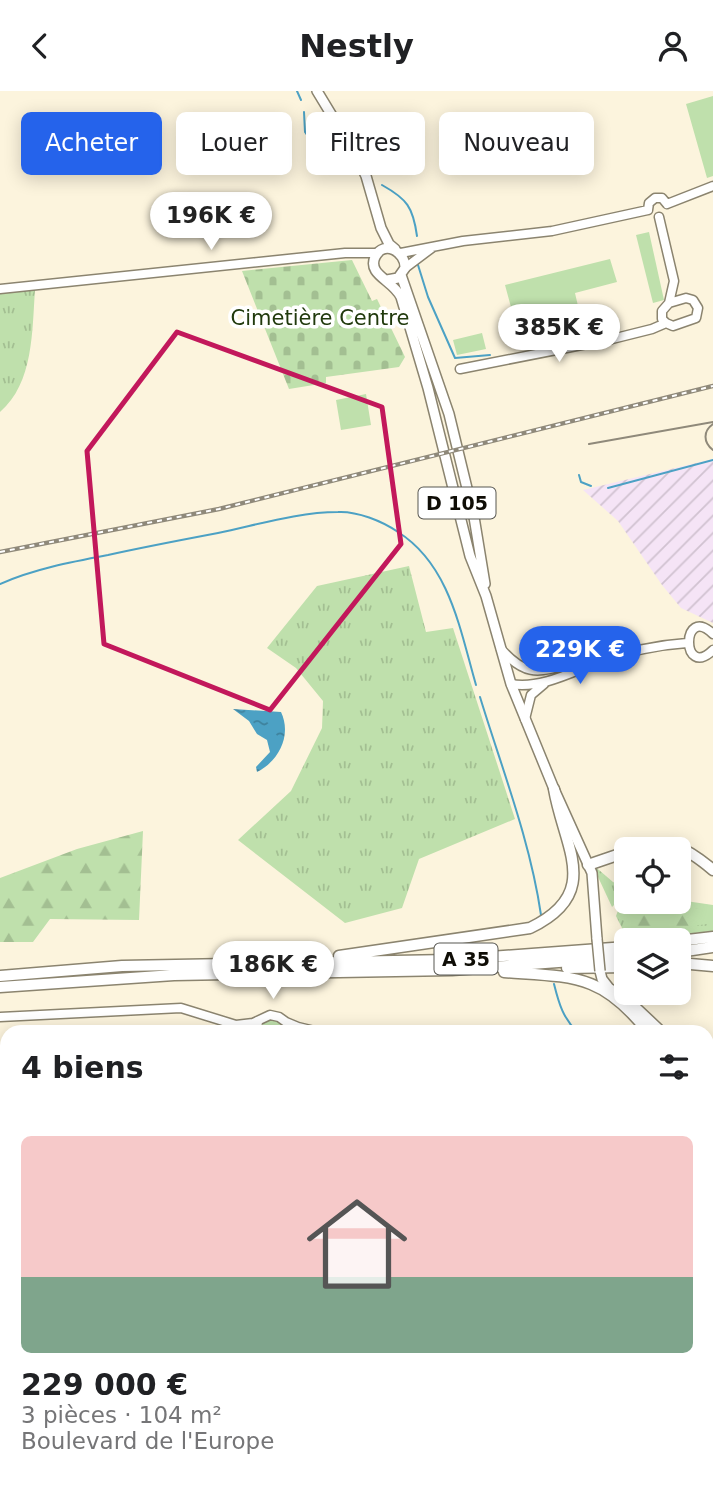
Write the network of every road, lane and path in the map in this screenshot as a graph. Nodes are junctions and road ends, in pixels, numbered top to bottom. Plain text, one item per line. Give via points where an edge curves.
1 (311, 91) edge
2 (317, 91) edge
3 (324, 112) edge
4 (330, 112) edge
5 (365, 175) edge
6 (713, 186) edge
7 (667, 204) junction
8 (648, 210) junction
9 (659, 217) junction
10 (381, 228) junction
11 (435, 246) junction
12 (379, 252) junction
13 (399, 252) junction
14 (357, 253) junction
15 (374, 265) junction
16 (403, 272) junction
17 (387, 280) junction
18 (0, 289) edge
19 (669, 303) junction
20 (664, 319) junction
21 (460, 369) dead end
22 (486, 596) junction
23 (713, 632) edge
24 (687, 643) junction
25 (501, 649) junction
26 (713, 650) edge
27 (594, 664) junction
28 (553, 679) junction
29 (511, 684) junction
30 (526, 719) junction
31 (554, 789) junction
32 (691, 852) edge
33 (614, 858) edge
34 (590, 869) junction
35 (713, 870) edge
36 (713, 937) edge
37 (691, 940) edge
38 (713, 947) edge
39 (614, 948) edge
40 (691, 950) edge
41 (614, 958) edge
42 (305, 961) junction
43 (691, 964) edge
44 (713, 966) edge
45 (614, 967) edge
46 (472, 969) junction
47 (0, 975) edge
48 (0, 987) edge
49 (0, 1017) edge
50 (258, 1021) junction
51 (286, 1023) joint
52 (236, 1025) joint
53 (257, 1025) edge
54 (292, 1025) edge
55 (643, 1025) edge
56 (655, 1025) edge

1 - 3 main road
2 - 4 main road
5 - 10 main road
6 - 7 main road
7 - 8 main road via 655,198
7 - 9 main road via 667,212
8 - 9 main road
8 - 11 main road via 551,231
9 - 19 main road via 674,281
10 - 12 main road
10 - 13 main road
11 - 13 main road
11 - 16 main road
12 - 13 main road
12 - 14 main road
12 - 15 main road
13 - 16 main road
14 - 15 main road
14 - 18 main road
15 - 17 main road via 377,274
16 - 17 main road
16 - 22 main road, D 105 via 449,414 476,529
17 - 22 main road, D 105 via 401,297 470,557
19 - 20 main road via 663,307
19 - 20 main road via 686,298 696,303 698,312 695,319 673,325
20 - 21 main road via 652,329
22 - 25 main road, D 105
23 - 24 main road via 694,630
24 - 26 main road via 698,656
24 - 27 main road via 653,647
25 - 27 main road via 521,668 532,670
25 - 29 main road, D 105
27 - 28 main road
28 - 29 main road via 523,687
28 - 30 main road via 531,695
29 - 30 main road, D 105
30 - 31 main road, D 105
31 - 34 main road, D 105
31 - 42 highway via 574,877 569,898 549,919 530,928
32 - 35 highway
33 - 34 highway
34 - 56 main road, bridge via 602,979
36 - 37 highway
38 - 40 highway
39 - 42 highway, A 35 via 450,960
41 - 46 highway, A 35
42 - 47 highway, A 35
43 - 44 highway
45 - 46 highway
46 - 48 highway, A 35 via 174,975
46 - 55 highway via 593,983 615,996
49 - 52 main road via 174,1007
50 - 51 main road via 270,1015
50 - 52 main road
50 - 53 main road
51 - 54 main road

